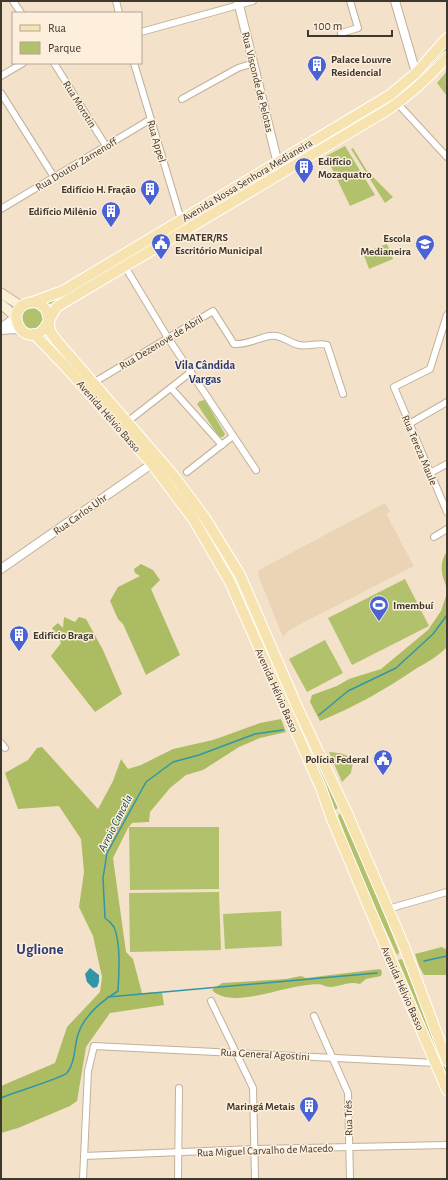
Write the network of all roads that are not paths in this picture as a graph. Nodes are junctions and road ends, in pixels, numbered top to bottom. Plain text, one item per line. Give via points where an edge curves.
1 (13, 1) edge
2 (116, 1) edge
3 (253, 1) edge
4 (350, 1) edge
5 (395, 1) edge
6 (239, 3) edge
7 (20, 12) edge
8 (119, 12) edge
9 (142, 32) edge
10 (341, 33) dead end
11 (447, 38) edge
12 (447, 57) edge
13 (254, 63) junction
14 (21, 64) edge
15 (55, 64) edge
16 (134, 64) edge
17 (416, 73) junction
18 (1, 76) edge
19 (423, 83) junction
20 (1, 93) edge
21 (390, 95) junction
22 (182, 99) dead end
23 (398, 104) junction
24 (151, 119) junction
25 (106, 146) junction
26 (447, 157) edge
27 (279, 162) junction
28 (284, 172) junction
29 (54, 177) junction
30 (1, 209) edge
31 (180, 220) junction
32 (184, 230) junction
33 (122, 261) junction
34 (1, 293) edge
35 (33, 302) junction
36 (1, 304) edge
37 (21, 306) junction
38 (447, 315) edge
39 (16, 317) junction
40 (48, 321) junction
41 (1, 329) edge
42 (22, 331) junction
43 (34, 334) junction
44 (447, 337) edge
45 (168, 338) junction
46 (439, 342) junction
47 (191, 372) junction
48 (93, 383) junction
49 (171, 388) junction
50 (344, 394) dead end
51 (447, 402) edge
52 (127, 422) junction
53 (409, 424) junction
54 (233, 436) junction
55 (222, 444) junction
56 (156, 462) junction
57 (447, 464) edge
58 (256, 470) dead end
59 (187, 472) dead end
60 (430, 473) junction
61 (447, 512) edge
62 (447, 529) edge
63 (434, 537) dead end
64 (1, 569) edge
65 (348, 813) junction
66 (332, 820) junction
67 (447, 892) edge
68 (388, 909) junction
69 (404, 946) junction
70 (388, 955) junction
71 (211, 1001) dead end
72 (314, 1016) dead end
73 (236, 1053) junction
74 (332, 1058) junction
75 (447, 1061) edge
76 (436, 1063) junction
77 (179, 1088) dead end
78 (447, 1090) edge
79 (447, 1144) edge
80 (349, 1147) junction
81 (255, 1149) junction
82 (179, 1152) junction
83 (84, 1156) junction
84 (83, 1179) edge
85 (178, 1179) edge
86 (255, 1179) edge
87 (350, 1179) edge

1 - 7 street
2 - 8 street
3 - 6 street
4 - 10 street via 358,28
5 - 17 street
6 - 9 street
6 - 13 street, Rua Visconde de Pelotas
11 - 17 main road, Avenida Nossa Senhora Medianeira
12 - 19 main road, Avenida Nossa Senhora Medianeira
13 - 22 street via 238,68
13 - 27 street, Rua Visconde de Pelotas
14 - 18 street
15 - 25 street, Rua Morotin
16 - 24 street, Rua Appel
17 - 19 street
17 - 21 main road, Avenida Nossa Senhora Medianeira
19 - 23 main road, Avenida Nossa Senhora Medianeira
20 - 29 street
21 - 23 main road
21 - 27 main road, Avenida Nossa Senhora Medianeira
23 - 26 street
23 - 28 main road, Avenida Nossa Senhora Medianeira
24 - 25 street, Rua Doutor Zamenoff
24 - 31 street, Rua Appel
25 - 29 street, Rua Doutor Zamenoff
27 - 28 street, Rua Visconde de Pelotas
27 - 31 main road, Avenida Nossa Senhora Medianeira
28 - 32 main road, Avenida Nossa Senhora Medianeira
29 - 30 street, Rua Doutor Zamenoff
31 - 32 street, Rua Appel
31 - 33 main road, Avenida Nossa Senhora Medianeira
32 - 33 main road, Avenida Nossa Senhora Medianeira
33 - 35 main road, Avenida Nossa Senhora Medianeira via 63,291
33 - 40 main road, Avenida Nossa Senhora Medianeira via 52,310
33 - 45 street
34 - 37 main road
35 - 37 main road
35 - 40 main road via 45,309
36 - 39 main road
37 - 39 main road
38 - 46 street
39 - 41 street
39 - 42 main road
40 - 43 main road via 43,330
40 - 48 main road, Avenida Hélvio Basso via 56,340
41 - 42 street
42 - 43 main road
43 - 56 main road, Avenida Hélvio Basso
44 - 46 street
45 - 47 street
45 - 48 street, Rua Dezenove de Abril
45 - 50 street, Rua Dezenove de Abril via 213,311 234,344 271,336 278,336 300,345 322,343 327,345
46 - 53 street, Rua Tereza Maule via 430,369 394,387
47 - 49 street
47 - 54 street
48 - 52 main road, Avenida Hélvio Basso
49 - 52 street
49 - 55 street
51 - 53 street
52 - 56 main road, Avenida Hélvio Basso
53 - 60 street, Rua Tereza Maule
54 - 55 street
54 - 58 street
55 - 59 street
56 - 64 street, Rua Carlos Uhr
56 - 65 main road, Avenida Hélvio Basso via 205,518 240,576
56 - 66 main road, Avenida Hélvio Basso via 230,582 319,784
57 - 60 street
60 - 61 street, Rua Tereza Maule
62 - 63 street
65 - 66 main road via 338,812
65 - 68 main road, Avenida Hélvio Basso
66 - 70 main road, Avenida Hélvio Basso
67 - 68 street
68 - 69 main road, Avenida Hélvio Basso
69 - 70 main road via 399,957
69 - 75 main road, Avenida Hélvio Basso
70 - 76 main road, Avenida Hélvio Basso
71 - 73 street
72 - 74 street, Rua Três
73 - 74 street, Rua General Agostini
73 - 81 street via 253,1088
73 - 83 street, Rua General Agostini via 94,1046 88,1071
74 - 76 street, Rua General Agostini
74 - 80 street, Rua Três via 348,1093
76 - 78 main road, Avenida Hélvio Basso
77 - 82 street
79 - 80 street, Rua Miguel Carvalho de Macedo
80 - 81 street, Rua Miguel Carvalho de Macedo
80 - 87 street, Rua Três
81 - 82 street, Rua Miguel Carvalho de Macedo
81 - 86 street
82 - 83 street, Rua Miguel Carvalho de Macedo
82 - 85 street
83 - 84 street

